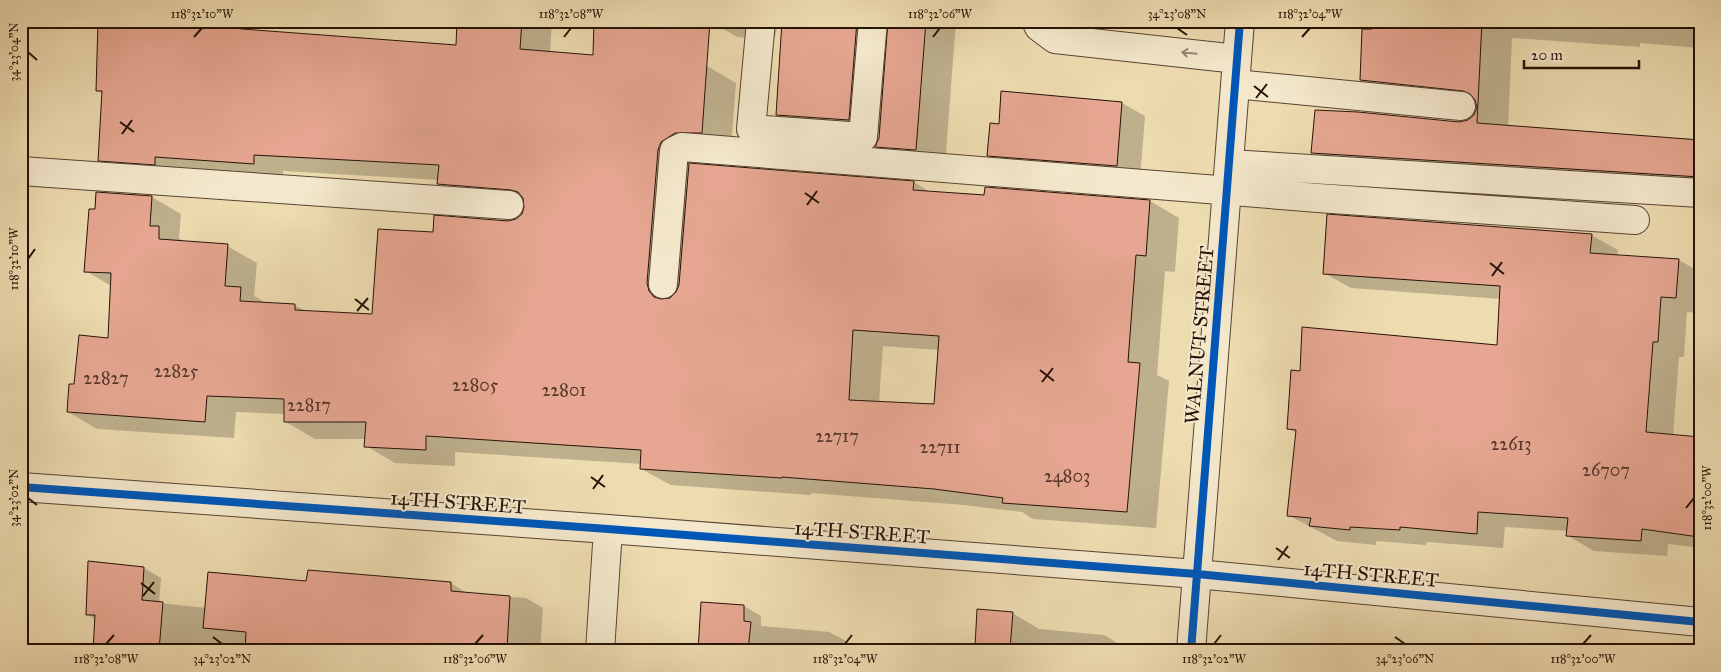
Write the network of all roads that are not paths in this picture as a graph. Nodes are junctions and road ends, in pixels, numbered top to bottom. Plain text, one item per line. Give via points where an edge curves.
1 (761, 21) edge
2 (873, 21) edge
3 (1036, 21) edge
4 (1240, 21) edge
5 (1236, 71) junction
6 (1461, 106) dead end
7 (1229, 164) junction
8 (21, 171) edge
9 (1227, 191) junction
10 (1700, 193) edge
11 (509, 205) dead end
12 (1635, 220) dead end
13 (663, 284) dead end
14 (21, 487) edge
15 (608, 529) junction
16 (1197, 574) junction
17 (1700, 622) edge
18 (600, 651) edge
19 (1191, 651) edge

1 - 2 street via 751,129 863,137
5 -> 3 street via 1055,39
4 - 5 street, WALNUT STREET
5 - 6 street
5 - 7 street, WALNUT STREET
7 - 9 street, WALNUT STREET
7 - 10 street
8 - 11 street
9 - 12 street
9 - 13 street via 682,147 674,151
9 - 16 street, WALNUT STREET
14 - 15 street, 14TH STREET
15 - 16 street, 14TH STREET
15 - 18 street
16 - 17 street, 14TH STREET
16 - 19 street, WALNUT STREET

